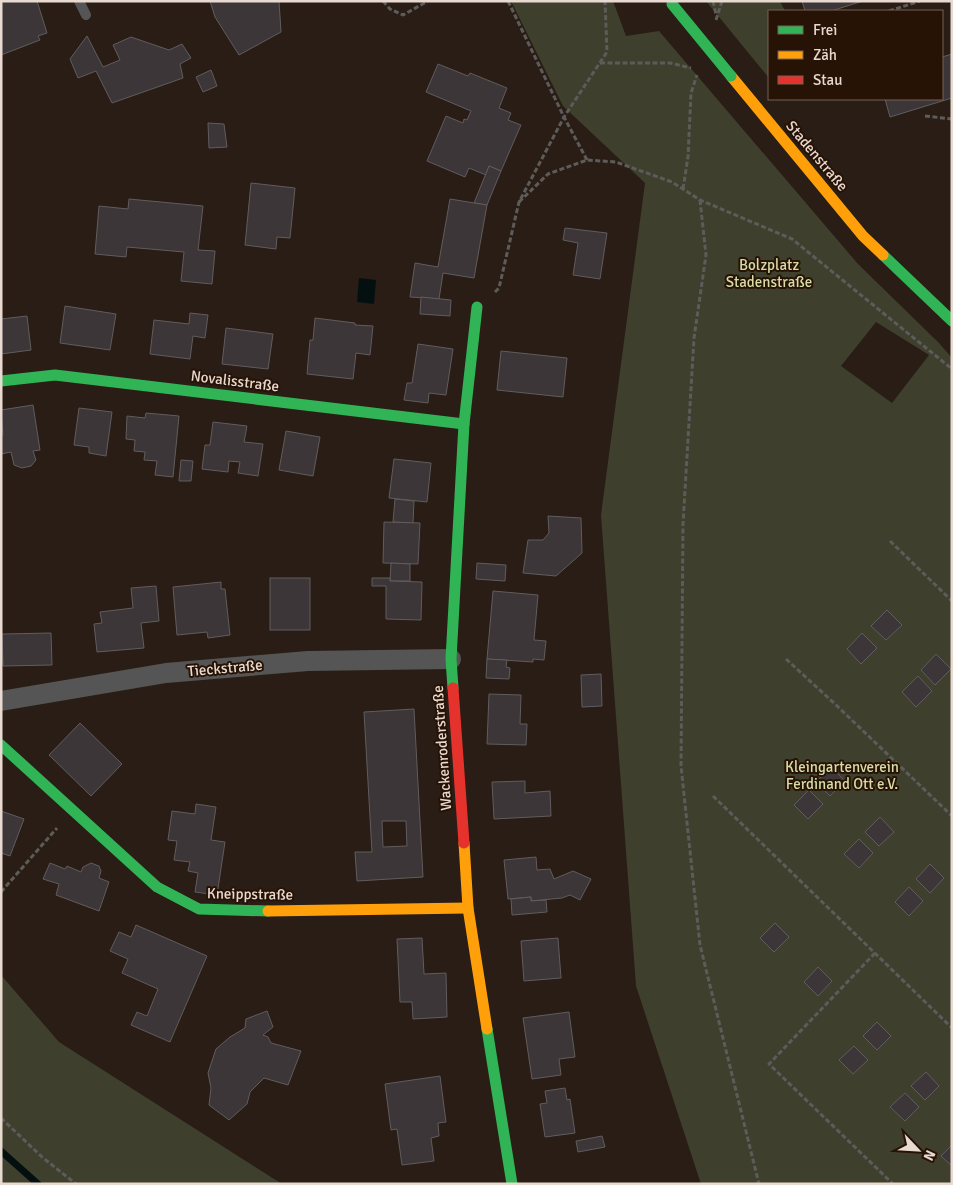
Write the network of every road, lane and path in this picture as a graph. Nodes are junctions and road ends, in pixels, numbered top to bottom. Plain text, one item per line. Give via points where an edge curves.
1 (79, 1) edge
2 (383, 1) edge
3 (428, 1) edge
4 (508, 1) edge
5 (605, 1) edge
6 (713, 1) edge
7 (722, 1) edge
8 (920, 1) edge
9 (671, 3) edge
10 (892, 10) edge
11 (86, 15) dead end
12 (717, 17) junction
13 (714, 26) dead end
14 (600, 63) junction
15 (925, 116) dead end
16 (564, 117) junction
17 (952, 119) edge
18 (587, 160) junction
19 (683, 189) junction
20 (700, 200) junction
21 (519, 202) junction
22 (477, 307) joint
23 (952, 321) edge
24 (952, 369) edge
25 (1, 381) edge
26 (464, 424) junction
27 (890, 541) dead end
28 (952, 601) edge
29 (451, 659) junction
30 (786, 659) dead end
31 (1, 701) edge
32 (1, 745) edge
33 (713, 796) dead end
34 (72, 810) junction
35 (952, 816) edge
36 (1, 892) edge
37 (468, 908) junction
38 (874, 953) junction
39 (952, 1028) edge
40 (1, 1118) edge
41 (76, 1184) edge
42 (512, 1184) edge
43 (759, 1184) edge
44 (893, 1184) edge

1 - 11 lane
2 - 3 path via 403,15
4 - 16 path
5 - 14 path via 607,52
6 - 12 path
7 - 12 path
8 - 10 path
9 - 23 street, Stadenstraße, bridge via 863,236
12 - 13 path
14 - 16 path
14 - 19 path via 670,63 699,69 691,92
15 - 17 path
16 - 18 path
16 - 21 path
18 - 19 path via 616,162
18 - 21 path via 548,174
19 - 20 path
20 - 24 path via 792,239
20 - 43 path via 706,255 694,338 683,524 681,766 700,945
21 - 22 path via 499,288
22 - 26 street, Wackenroderstraße
25 - 26 street, Novalisstraße via 55,375
26 - 29 street, Wackenroderstraße
27 - 28 path
29 - 31 street, Tieckstraße via 308,661 166,672
29 - 37 street, Wackenroderstraße
30 - 35 path
32 - 34 street, Kneippstraße
33 - 38 path
34 - 36 path
34 - 37 street, Kneippstraße via 157,887 199,908 236,911
37 - 42 street, Wackenroderstraße
38 - 39 path
38 - 44 path via 769,1064
40 - 41 path

